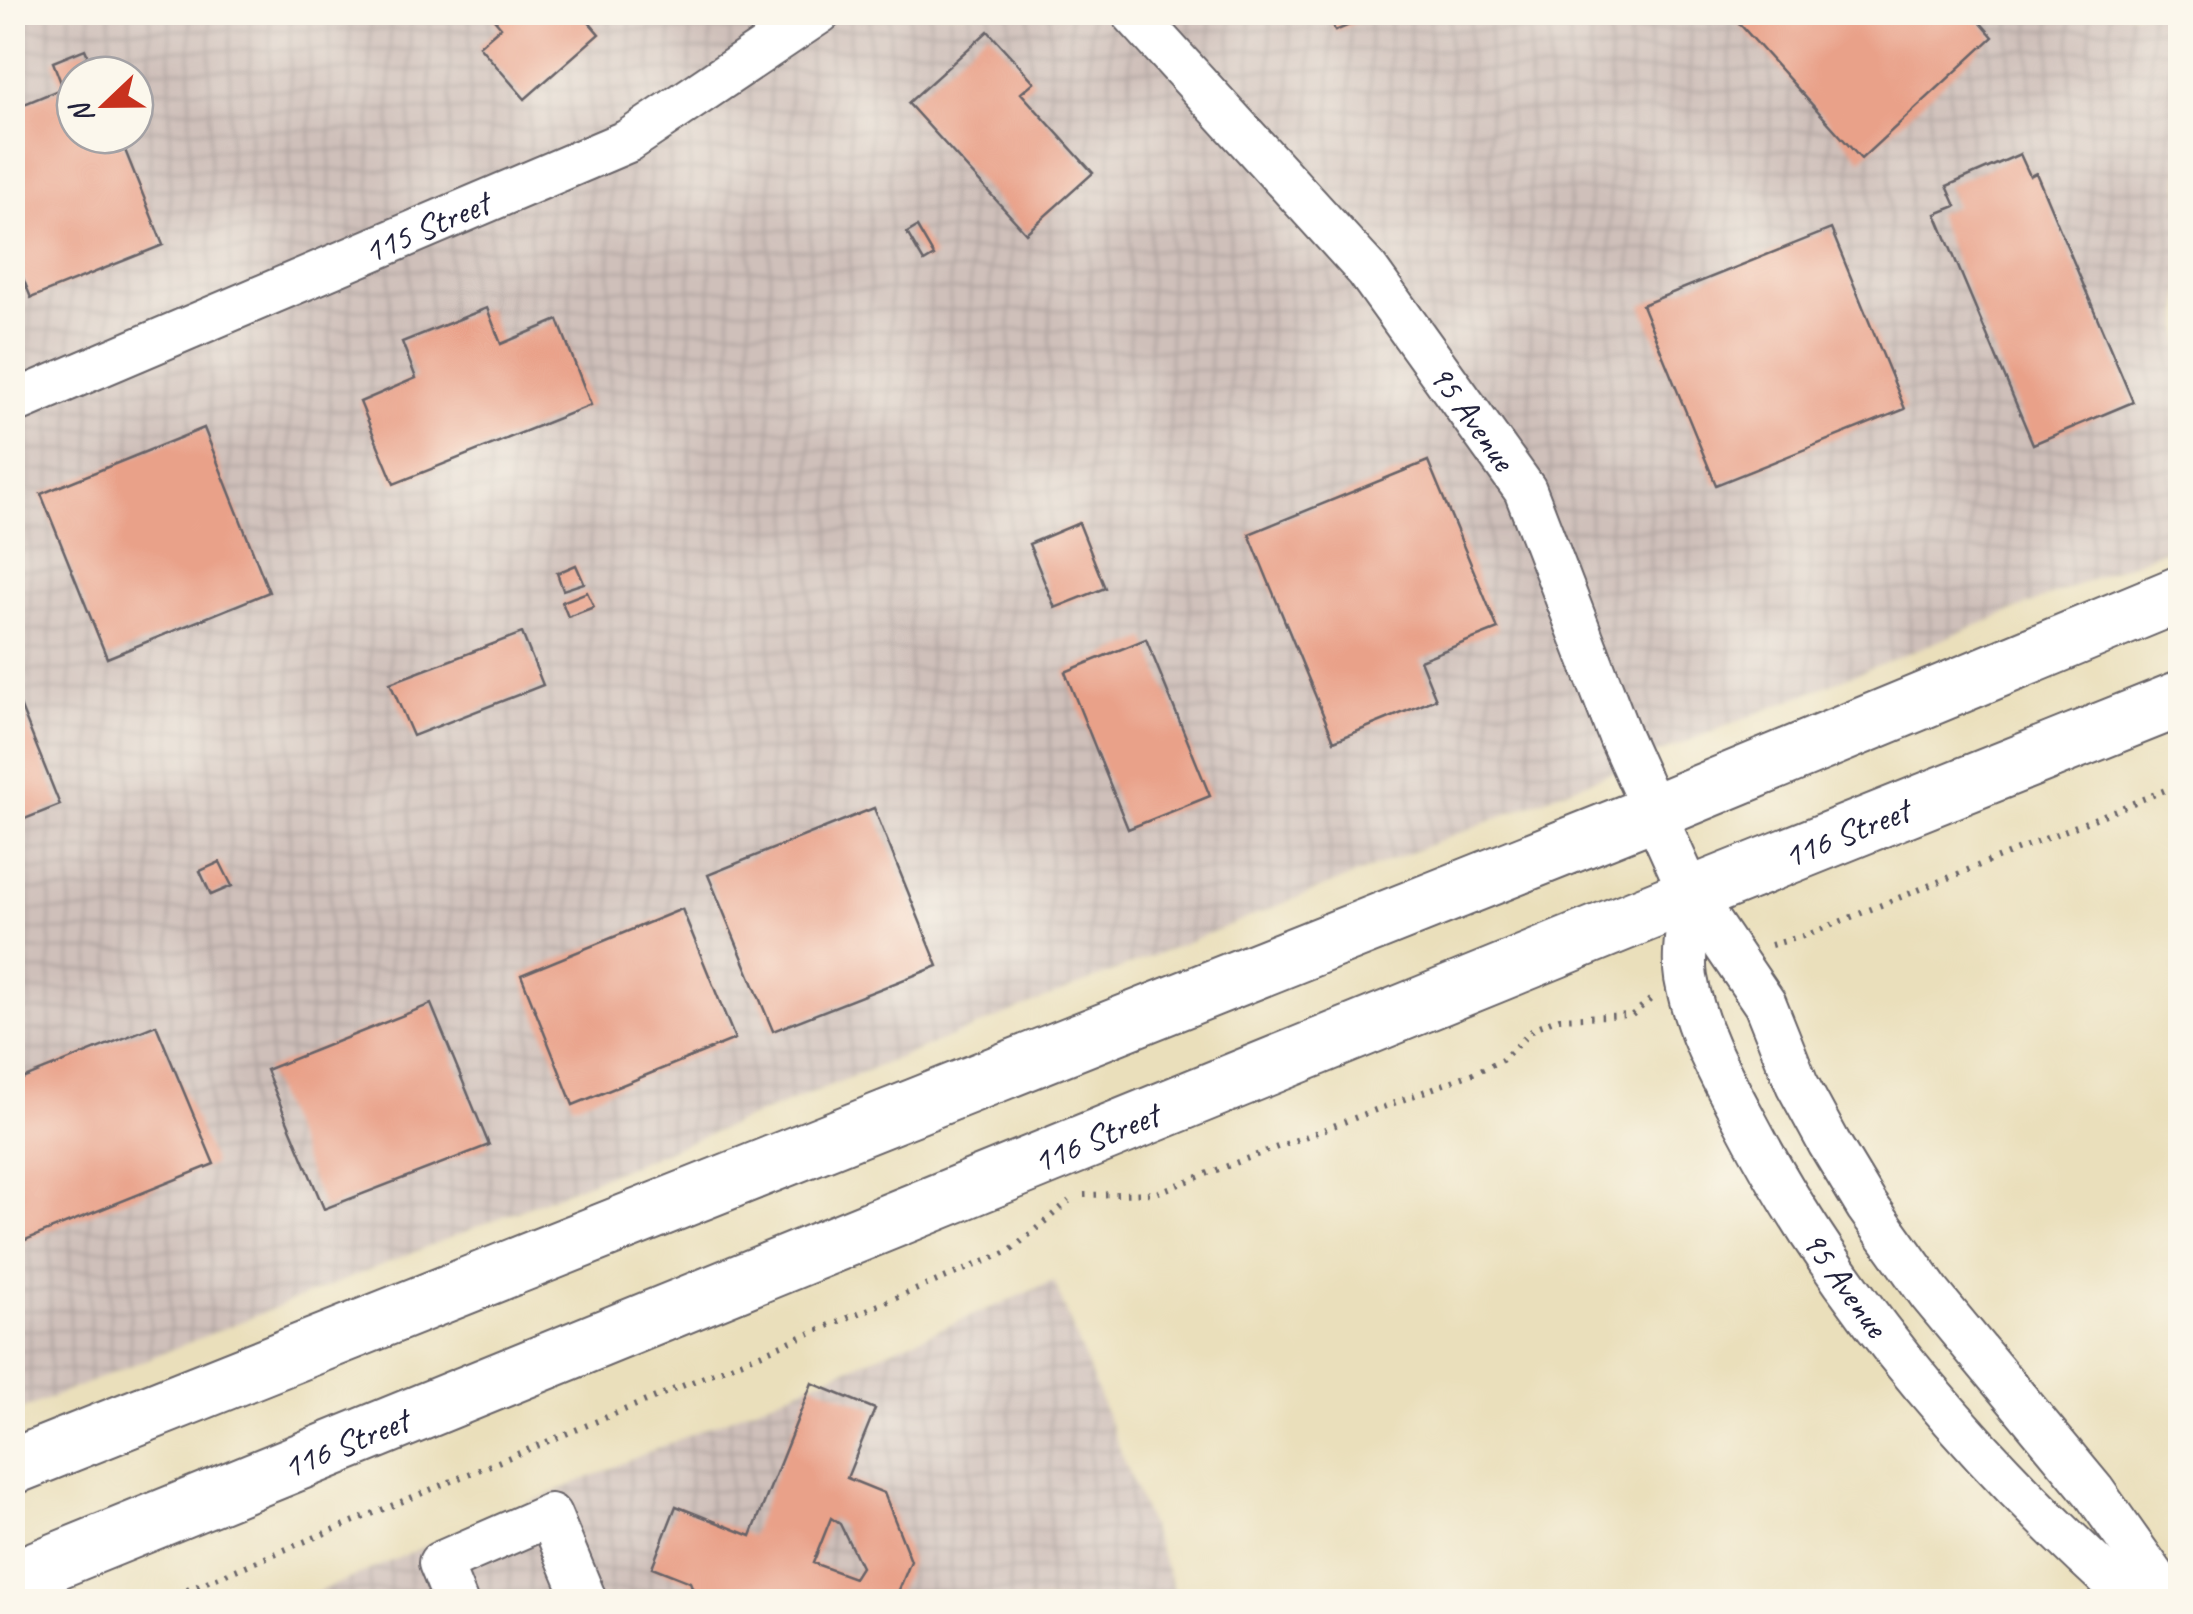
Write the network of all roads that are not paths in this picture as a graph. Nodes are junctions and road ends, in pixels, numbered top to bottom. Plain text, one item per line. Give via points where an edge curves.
1 (820, 12) edge
2 (1132, 12) edge
3 (12, 402) edge
4 (2180, 594) edge
5 (2180, 699) edge
6 (1654, 812) junction
7 (1691, 895) junction
8 (12, 1467) edge
9 (12, 1579) edge
10 (447, 1599) edge
11 (586, 1602) edge
12 (2135, 1602) edge
13 (2172, 1602) edge

1 - 3 street, 115 Street via 628,141
2 - 6 street, 95 Avenue via 1367,270 1525,490
4 - 6 main road
5 - 7 main road, 116 Street
6 - 7 street, 95 Avenue
6 - 8 main road
7 - 9 main road, 116 Street
7 - 12 street, 95 Avenue via 1685,976 1706,1046 1771,1172 1842,1282 1936,1402 2056,1531
7 - 13 street, 95 Avenue via 1765,1004 1797,1084 1867,1206 1930,1294 2094,1492
10 - 11 street via 440,1563 550,1515

